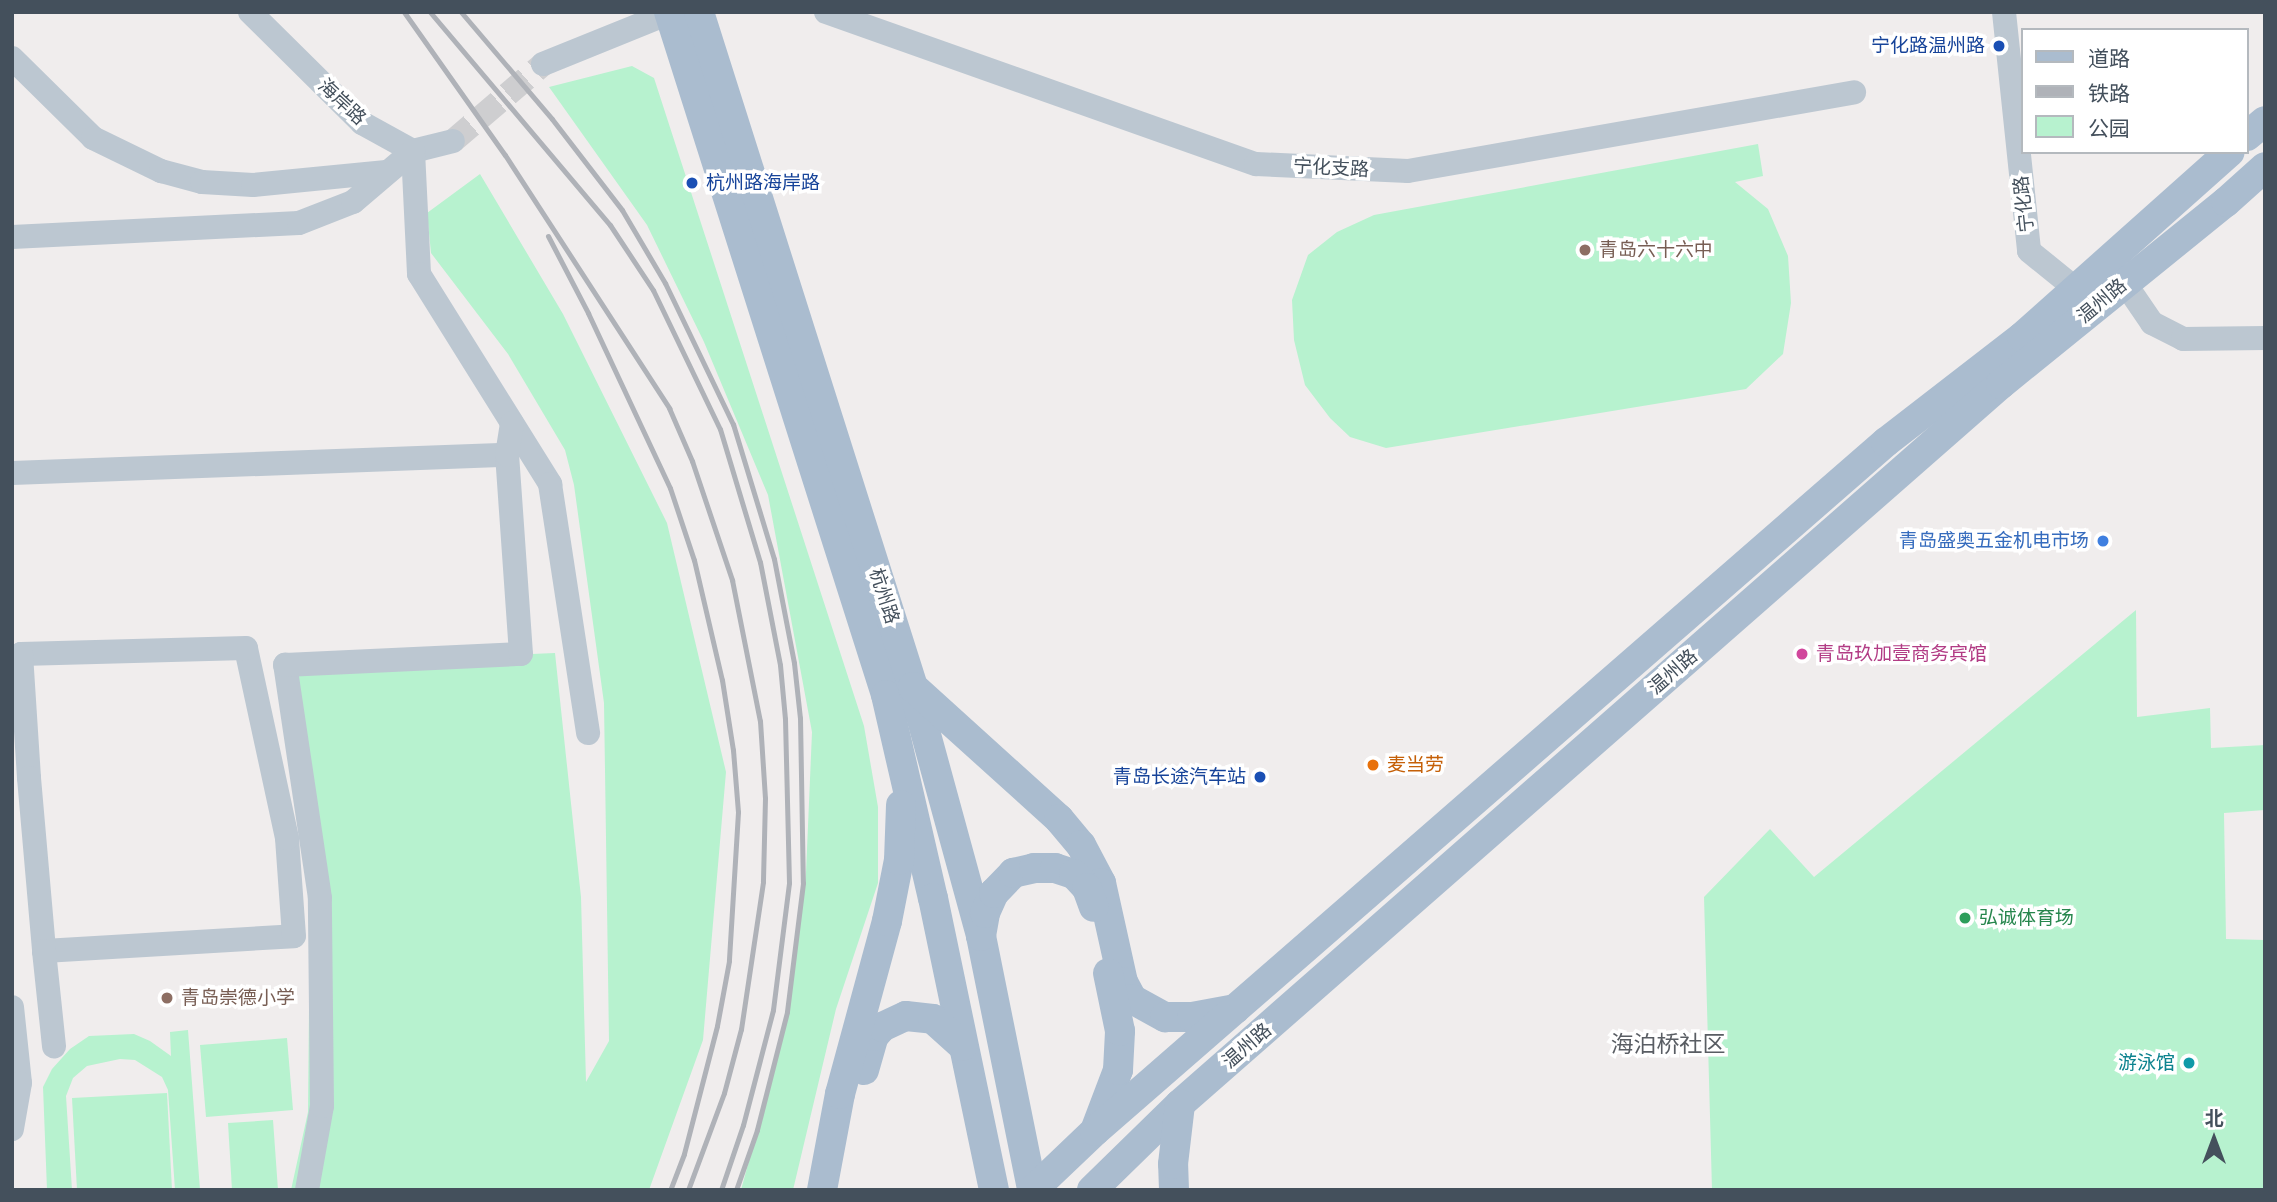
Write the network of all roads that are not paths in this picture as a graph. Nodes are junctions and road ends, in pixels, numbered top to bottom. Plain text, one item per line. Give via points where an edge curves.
1 (250, 12) edge
2 (826, 12) edge
3 (2004, 12) edge
4 (677, 13) edge
5 (12, 58) edge
6 (543, 64) tunnel mouth
7 (1854, 92) dead end
8 (2265, 121) edge
9 (2249, 134) edge
10 (453, 141) tunnel mouth
11 (2265, 149) edge
12 (413, 151) junction
13 (2228, 154) edge
14 (2265, 167) edge
15 (386, 172) junction
16 (12, 237) edge
17 (2113, 275) junction
18 (2076, 289) junction
19 (2265, 338) edge
20 (512, 423) junction
21 (507, 455) junction
22 (12, 474) edge
23 (913, 687) junction
24 (588, 733) dead end
25 (903, 763) junction
26 (21, 778) edge
27 (981, 936) junction
28 (44, 951) junction
29 (12, 1007) edge
30 (1235, 1009) junction
31 (54, 1046) dead end
32 (966, 1060) junction
33 (1180, 1104) junction
34 (12, 1129) edge
35 (1095, 1131) junction
36 (307, 1190) edge
37 (822, 1190) edge
38 (840, 1190) edge
39 (994, 1190) edge
40 (1032, 1190) edge
41 (1092, 1190) edge
42 (1174, 1190) edge

1 - 12 street, 海岸路 via 362,123
2 - 7 street, 宁化支路 via 1256,164 1408,172
3 - 18 street, 宁化路 via 2029,251
4 - 6 street
4 - 23 main road, 杭州路
4 - 25 main road, 杭州路 via 879,671
5 - 15 street via 93,138 161,171 202,182 253,185
8 - 9 main road
10 - 12 street
11 - 17 main road, 温州路 via 2131,254
12 - 15 street
12 - 20 street via 419,274
13 - 17 main road, 温州路
14 - 17 main road, 温州路 via 2226,202
15 - 16 street via 353,202 299,223
17 - 18 main road, 温州路
17 - 19 street via 2152,323 2183,339
17 - 33 main road, 温州路 via 2001,384
18 - 30 main road, 温州路 via 2022,337 1886,442
20 - 21 street
20 - 24 street via 550,484
21 - 22 street
21 - 36 street via 521,654 285,665 320,898 322,1106
23 - 27 main road, 杭州路
23 - 30 main road via 1059,819 1081,845 1101,883 1123,982 1132,999 1165,1017
25 - 32 main road, 杭州路
25 - 37 main road via 900,859 840,1094
26 - 28 street
26 - 28 street via 21,654 246,648 287,838 294,936
27 - 35 main road via 995,893 1013,873 1055,868 1074,874 1087,888 1120,1031 1118,1070
27 - 40 main road, 杭州路
28 - 31 street
29 - 34 street via 20,1083
30 - 35 main road, 温州路
32 - 38 main road via 942,1024 920,1015 894,1019 882,1027 866,1058
32 - 39 main road, 杭州路
33 - 41 main road, 温州路
33 - 42 main road
35 - 40 main road, 温州路

